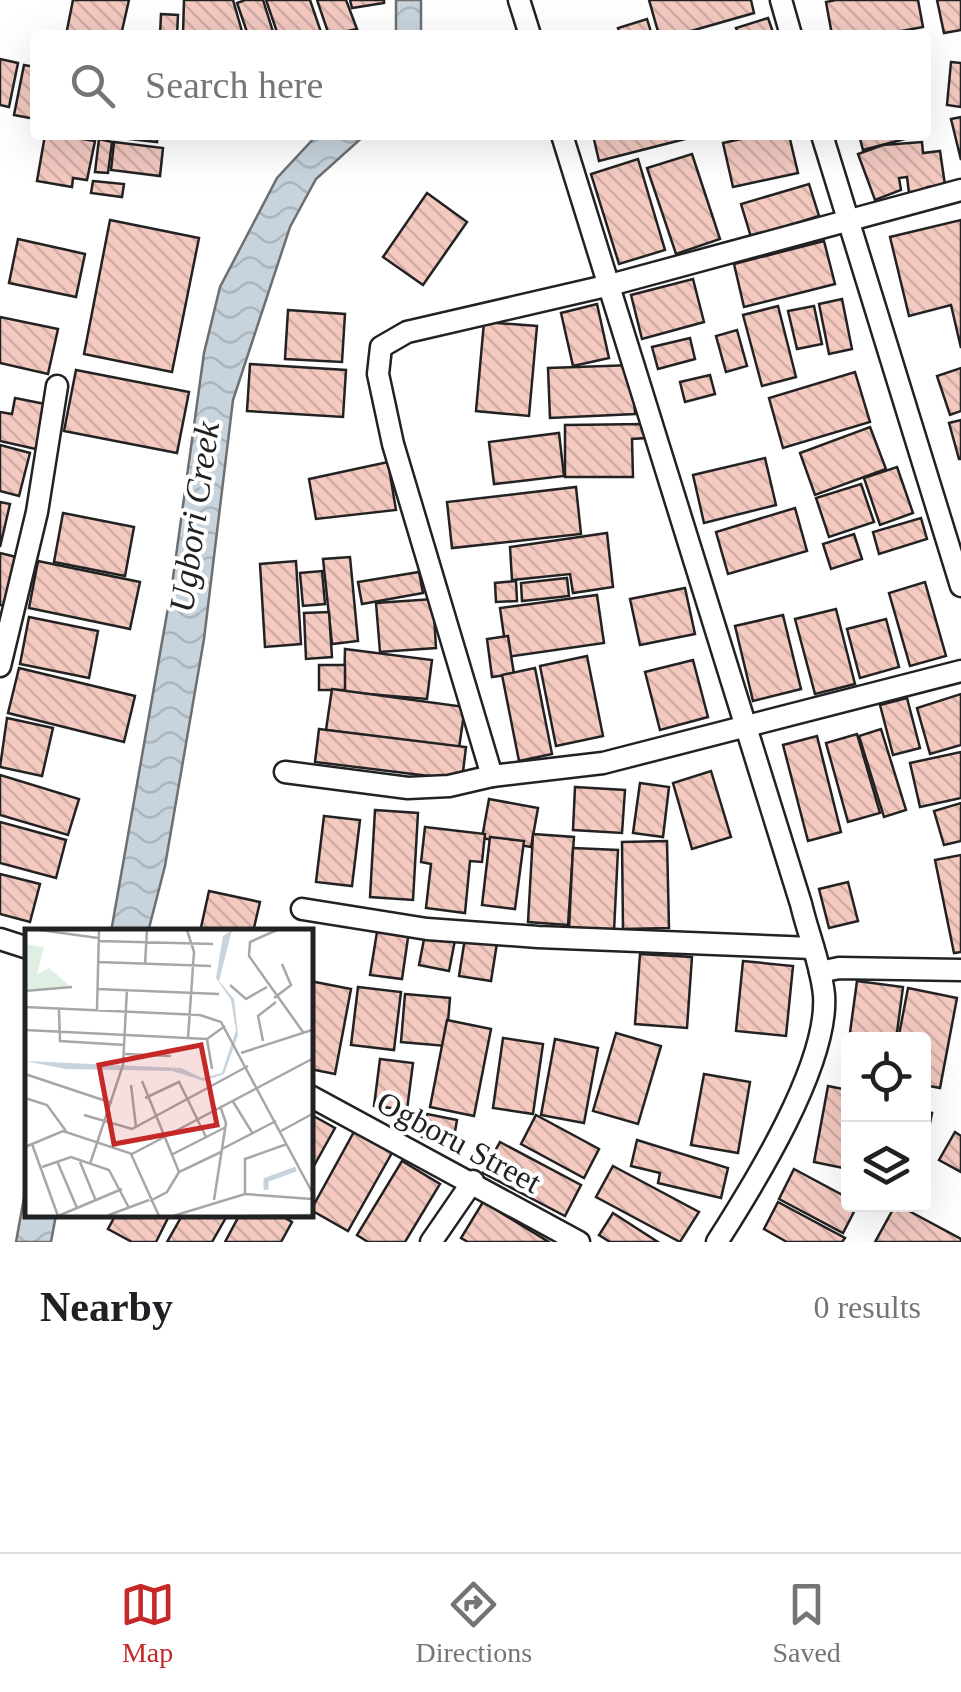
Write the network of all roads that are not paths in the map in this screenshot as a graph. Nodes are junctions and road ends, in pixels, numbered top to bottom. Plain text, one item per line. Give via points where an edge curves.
1 (519, 0) edge
2 (781, 0) edge
3 (528, 30) edge
4 (790, 30) edge
5 (564, 140) edge
6 (824, 140) edge
7 (961, 190) edge
8 (848, 220) junction
9 (610, 284) junction
10 (56, 386) dead end
11 (961, 586) edge
12 (0, 666) edge
13 (961, 672) edge
14 (744, 730) junction
15 (285, 772) dead end
16 (492, 776) junction
17 (302, 909) dead end
18 (0, 939) edge
19 (25, 947) edge
20 (812, 948) junction
21 (961, 970) edge
22 (820, 972) junction
23 (312, 1097) edge
24 (472, 1181) junction
25 (431, 1242) edge
26 (579, 1242) edge
27 (717, 1242) edge

1 - 3 street
2 - 4 street
5 - 9 street
6 - 8 street
7 - 8 street
8 - 9 street
8 - 11 street
9 - 14 street
9 - 16 street via 407,332 381,347 378,374 393,444
10 - 12 street via 37,512
13 - 14 street
14 - 16 street via 603,762
14 - 20 street
15 - 16 street via 408,788
17 - 20 street via 427,929
18 - 19 street
20 - 22 street
21 - 22 street
22 - 27 street via 820,1027 793,1107
23 - 24 street, Ogboru Street
24 - 25 street
24 - 26 street, Ogboru Street

